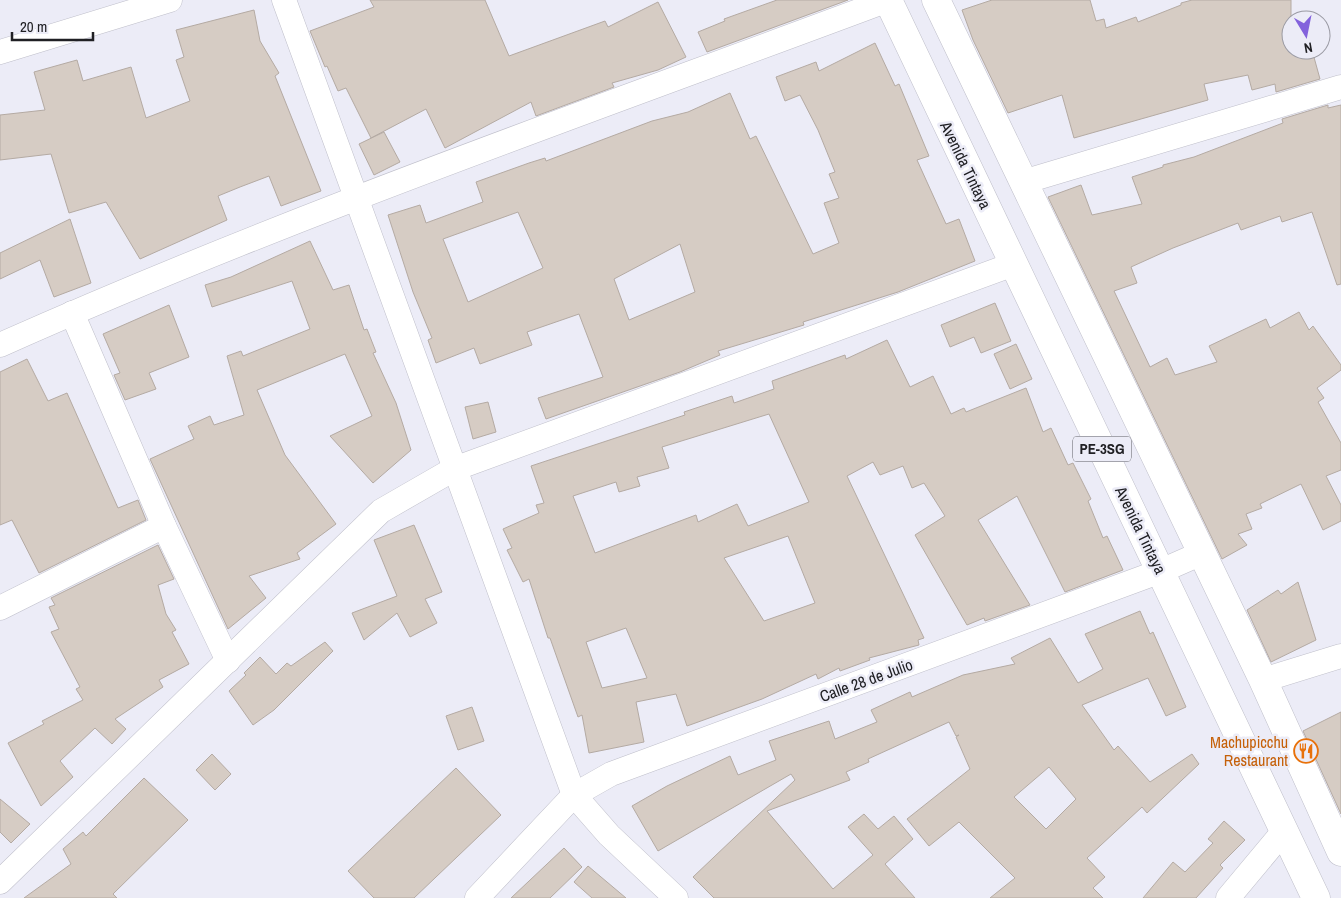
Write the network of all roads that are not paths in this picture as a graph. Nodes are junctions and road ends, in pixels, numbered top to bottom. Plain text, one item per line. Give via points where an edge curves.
1 (170, 0) edge
2 (284, 0) edge
3 (888, 0) edge
4 (936, 0) edge
5 (0, 52) edge
6 (1341, 87) edge
7 (1023, 182) junction
8 (358, 198) junction
9 (1014, 264) junction
10 (72, 313) junction
11 (0, 345) edge
12 (454, 469) junction
13 (164, 526) junction
14 (1202, 553) junction
15 (1161, 571) junction
16 (0, 608) edge
17 (1341, 656) edge
18 (228, 661) junction
19 (1263, 680) junction
20 (574, 795) junction
21 (1283, 832) junction
22 (1341, 852) edge
23 (0, 882) edge
24 (477, 898) edge
25 (676, 898) edge
26 (1228, 898) edge
27 (1316, 898) edge

1 - 5 street
2 - 8 street
3 - 8 street
3 - 9 main road, Avenida Tintaya / PE-3SG
4 - 7 main road, PE-3SG
6 - 7 street
7 - 14 main road, PE-3SG
8 - 10 street
8 - 12 street
9 - 12 street
9 - 15 main road, Avenida Tintaya / PE-3SG
10 - 11 street
10 - 13 street
12 - 18 street via 381,511
12 - 20 street
13 - 16 street
13 - 18 street
14 - 15 street, Calle 28 de Julio
14 - 19 main road, PE-3SG
15 - 20 street, Calle 28 de Julio via 611,774
15 - 21 main road, Avenida Tintaya / PE-3SG
17 - 19 street
18 - 23 street
19 - 22 main road, PE-3SG
20 - 24 street, Calle 28 de Julio
20 - 25 street via 609,835
21 - 26 street
21 - 27 main road, Avenida Tintaya / PE-3SG

